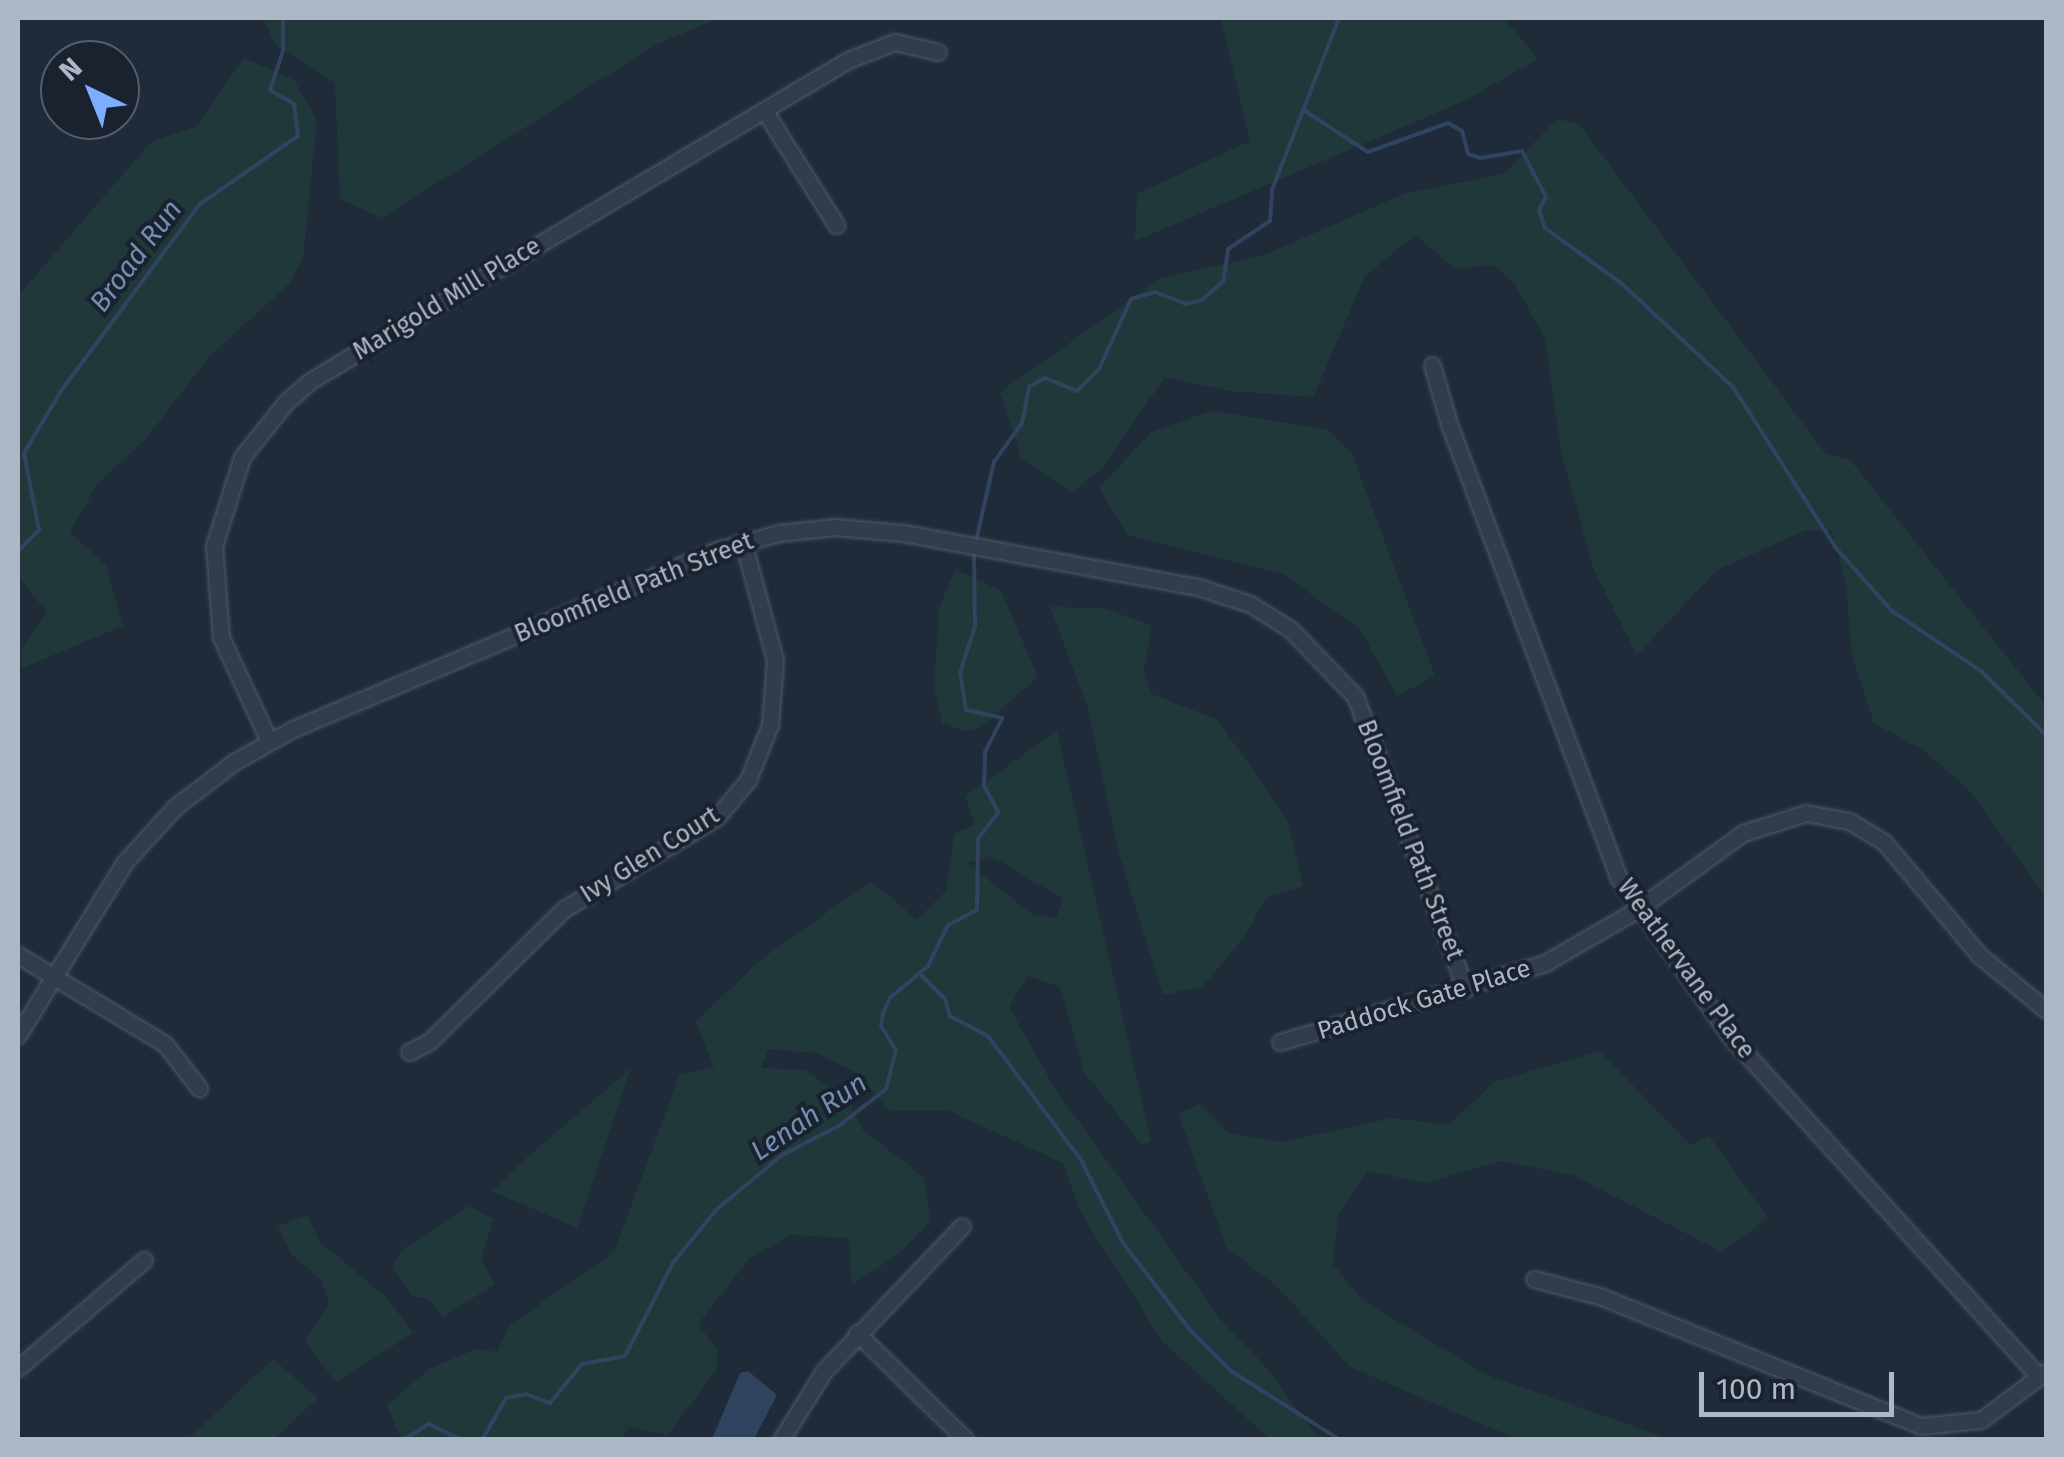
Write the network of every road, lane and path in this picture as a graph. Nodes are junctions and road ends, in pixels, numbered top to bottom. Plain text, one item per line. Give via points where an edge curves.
1 (938, 52) dead end
2 (764, 110) junction
3 (836, 225) dead end
4 (1432, 365) dead end
5 (743, 542) junction
6 (269, 741) junction
7 (1638, 909) junction
8 (18, 955) edge
9 (55, 976) junction
10 (1466, 989) junction
11 (2046, 1010) edge
12 (18, 1035) edge
13 (1280, 1042) dead end
14 (409, 1052) dead end
15 (199, 1088) dead end
16 (962, 1226) dead end
17 (144, 1260) dead end
18 (1534, 1279) dead end
19 (857, 1333) junction
20 (18, 1368) edge
21 (2043, 1373) edge
22 (781, 1440) edge
23 (966, 1440) edge

1 - 2 street, Marigold Mill Place via 913,42 872,48
2 - 3 street
2 - 6 street, Marigold Mill Place via 310,381 257,434 222,505 213,582 228,660
4 - 7 street, Weathervane Place via 1607,856
5 - 6 street, Bloomfield Path Street
5 - 10 street, Bloomfield Path Street via 835,527 945,540 1230,596 1290,629 1323,656 1370,727
5 - 14 street, Ivy Glen Court via 775,660 770,725 748,780 718,817 564,910 429,1042
6 - 9 street, Bloomfield Path Street via 196,788 152,831 97,903
7 - 10 street, Paddock Gate Place via 1545,963
7 - 11 street, Paddock Gate Place via 1762,824 1806,813 1828,816 1884,842 1980,956
7 - 21 street, Weathervane Place via 1730,1036
8 - 9 street
9 - 12 street, Bloomfield Path Street
9 - 15 street via 165,1044
10 - 13 street, Paddock Gate Place
16 - 19 street
17 - 20 street
18 - 21 street via 1602,1297 1921,1426 1981,1420
19 - 22 street
19 - 23 street

